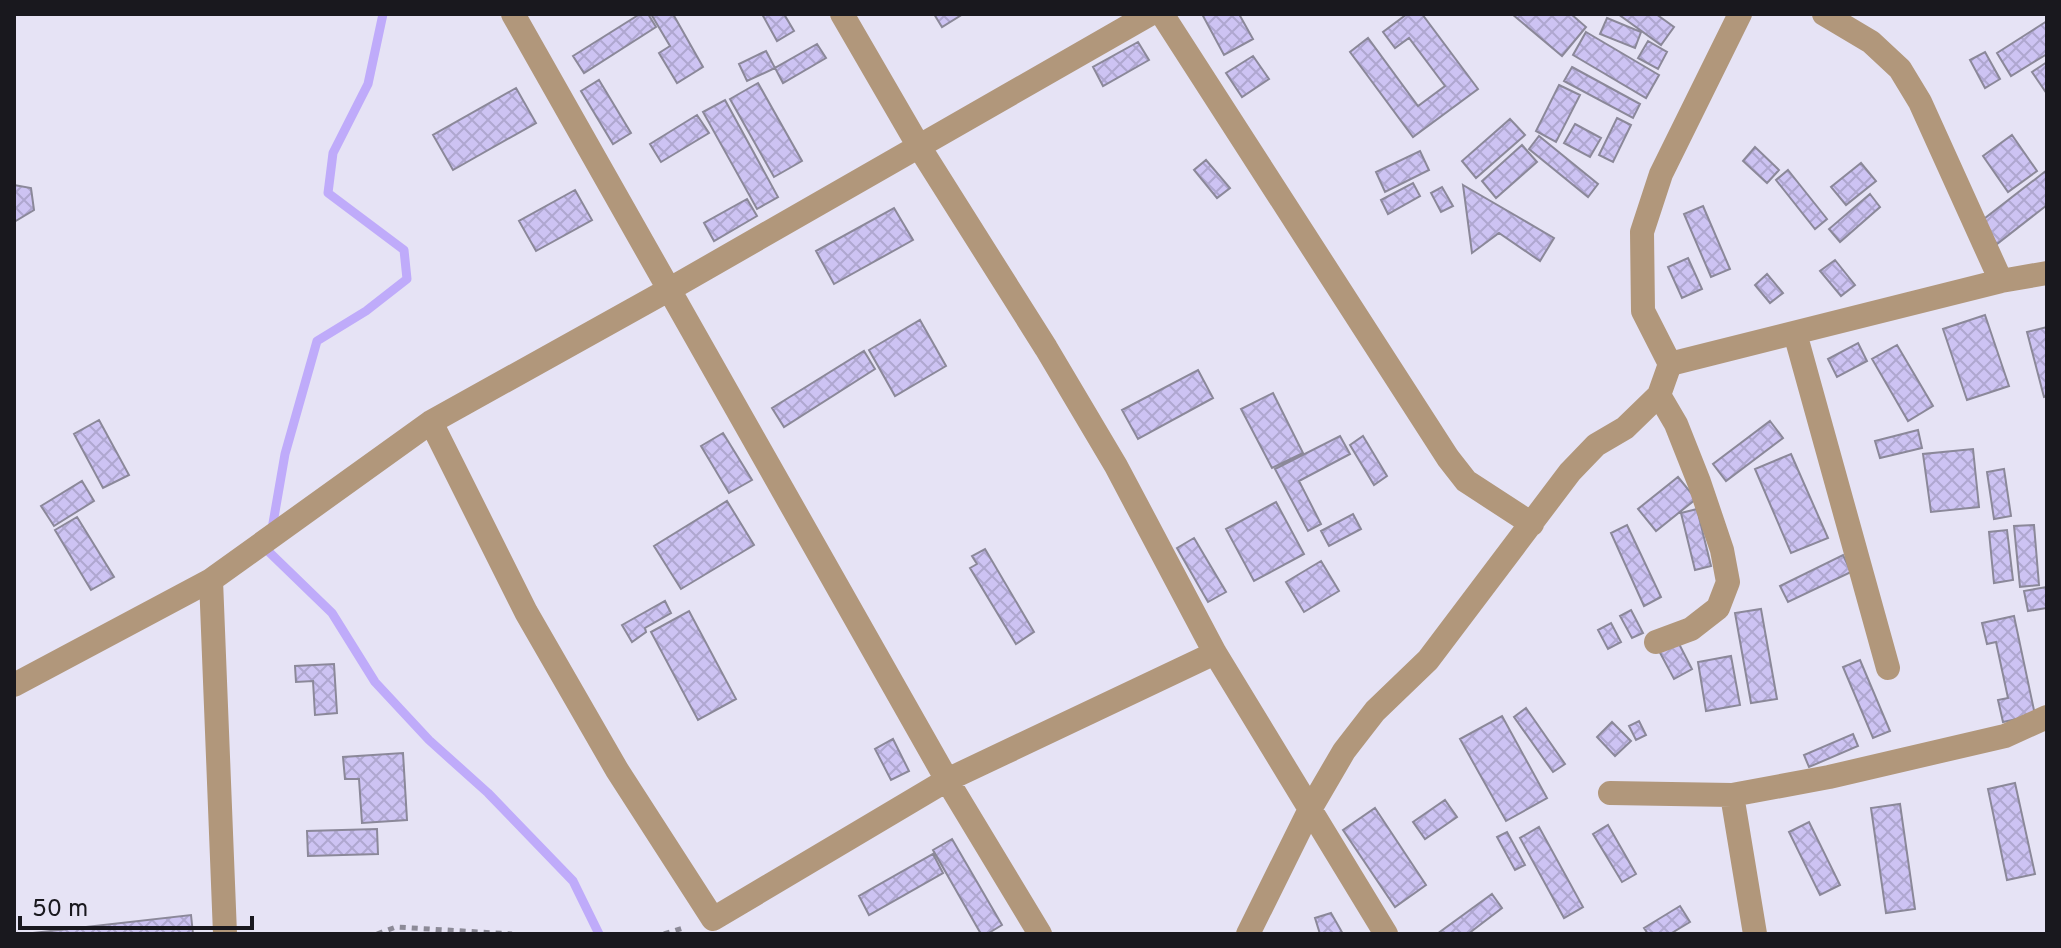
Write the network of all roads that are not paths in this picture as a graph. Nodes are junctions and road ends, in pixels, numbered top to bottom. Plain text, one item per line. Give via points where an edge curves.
1 (513, 14) edge
2 (842, 14) edge
3 (1150, 14) edge
4 (1162, 14) edge
5 (1740, 14) edge
6 (1824, 14) edge
7 (918, 145) junction
8 (2047, 273) edge
9 (2001, 281) junction
10 (670, 289) junction
11 (1795, 333) junction
12 (1670, 364) junction
13 (1659, 395) junction
14 (431, 422) junction
15 (1532, 524) junction
16 (211, 580) junction
17 (1656, 642) dead end
18 (1215, 653) junction
19 (1888, 668) dead end
20 (14, 685) edge
21 (2047, 717) edge
22 (947, 780) junction
23 (1610, 793) dead end
24 (1732, 795) junction
25 (1309, 811) junction
26 (225, 934) edge
27 (1040, 934) edge
28 (1248, 934) edge
29 (1386, 934) edge
30 (1755, 934) edge

1 - 10 street
2 - 7 street
3 - 7 street
4 - 15 street via 1448,458 1466,481
5 - 12 street via 1661,174 1642,232 1643,311
6 - 9 street via 1871,42 1900,69
7 - 10 street
7 - 18 street via 1116,466
8 - 9 street
9 - 11 street
10 - 14 street
10 - 22 street
11 - 12 street
11 - 19 street
12 - 13 street
13 - 15 street via 1625,428 1596,445
13 - 17 street via 1699,482 1728,582 1718,608 1691,629
14 - 16 street
14 - 22 street via 526,612 617,770 713,919
15 - 25 street via 1428,660 1367,721
16 - 20 street
16 - 26 street
18 - 22 street
18 - 25 street
21 - 24 street via 2005,736
22 - 27 street
23 - 24 street
24 - 30 street
25 - 28 street
25 - 29 street

